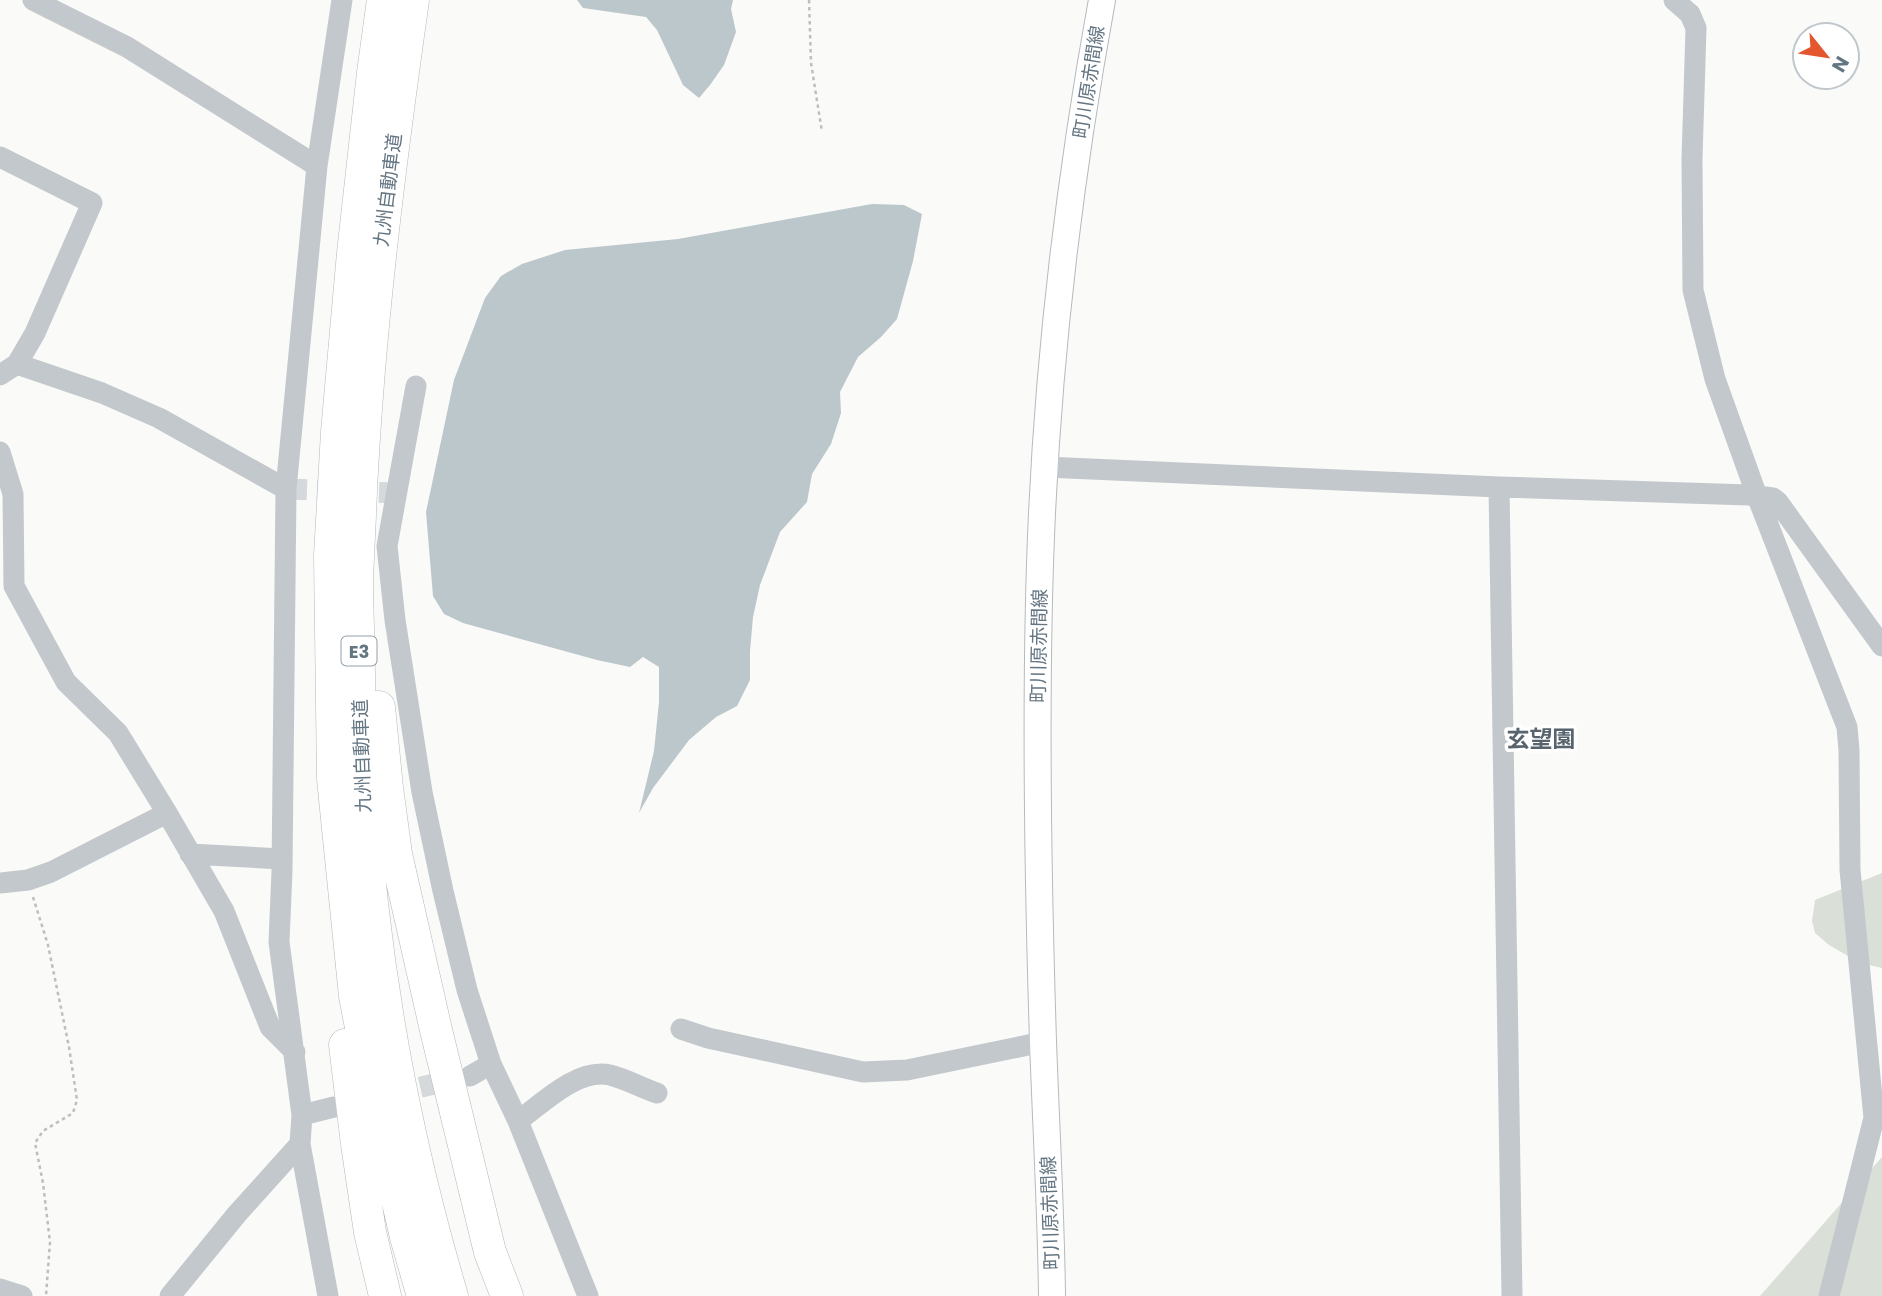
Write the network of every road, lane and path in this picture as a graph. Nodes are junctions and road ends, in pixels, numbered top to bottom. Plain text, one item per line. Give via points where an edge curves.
1 (33, 0) edge
2 (342, 0) edge
3 (383, 0) edge
4 (413, 0) edge
5 (809, 0) edge
6 (1102, 0) edge
7 (1674, 0) edge
8 (822, 132) dead end
9 (0, 157) edge
10 (317, 166) junction
11 (8, 369) edge
12 (416, 386) dead end
13 (364, 440) junction
14 (0, 452) edge
15 (1045, 467) junction
16 (1499, 487) junction
17 (286, 489) junction
18 (1757, 496) junction
19 (1882, 646) edge
20 (167, 813) junction
21 (190, 853) junction
22 (282, 859) junction
23 (28, 880) junction
24 (0, 883) edge
25 (345, 908) junction
26 (681, 1029) dead end
27 (1043, 1042) junction
28 (295, 1052) junction
29 (491, 1064) junction
30 (470, 1076) tunnel mouth
31 (657, 1093) dead end
32 (334, 1107) dead end
33 (302, 1115) junction
34 (518, 1121) junction
35 (300, 1144) junction
36 (0, 1289) edge
37 (22, 1296) edge
38 (46, 1296) edge
39 (170, 1296) edge
40 (328, 1296) edge
41 (385, 1296) edge
42 (423, 1296) edge
43 (452, 1296) edge
44 (507, 1296) edge
45 (588, 1296) edge
46 (1052, 1296) edge
47 (1512, 1296) edge
48 (1829, 1296) edge

1 - 10 street via 127,47
2 - 10 street
3 - 25 highway, 九州自動車道 / E3 via 352,253 330,556 333,779
4 - 13 highway, 九州自動車道 / E3 via 384,227
5 - 8 path via 811,64
6 - 15 main road, 町川原赤間線 via 1063,267
7 - 18 street via 1690,14 1696,28 1693,290 1714,379
9 - 11 street via 92,203 35,333
10 - 17 street
11 - 17 street via 102,393 159,418
12 - 29 street via 387,546 422,792 467,989
13 - 43 highway, 九州自動車道 / E3 via 357,582 362,785 370,881 405,1106
13 - 44 highway via 374,662 396,854 489,1252
14 - 20 street via 13,494 14,586 66,681 118,733
15 - 16 street
15 - 27 main road, 町川原赤間線 via 1038,702
16 - 18 street
16 - 47 street
17 - 22 street
18 - 19 street via 1778,502
18 - 48 street via 1847,727 1850,870 1874,1118
20 - 21 street
20 - 23 street
21 - 22 street
21 - 28 street via 224,912 270,1027
22 - 28 street via 279,942
23 - 24 street
23 - 38 path via 48,945 77,1100 74,1113 43,1131 35,1143 50,1242
25 - 41 highway via 340,995 370,1233
25 - 42 highway, 九州自動車道 / E3 via 355,996 378,1115
26 - 27 street via 863,1072 907,1070
27 - 46 main road, 町川原赤間線
28 - 33 street
29 - 30 street
29 - 34 street
31 - 34 street via 609,1075 590,1074
32 - 33 street
33 - 35 street
34 - 45 street
35 - 39 street
35 - 40 street
36 - 37 street

